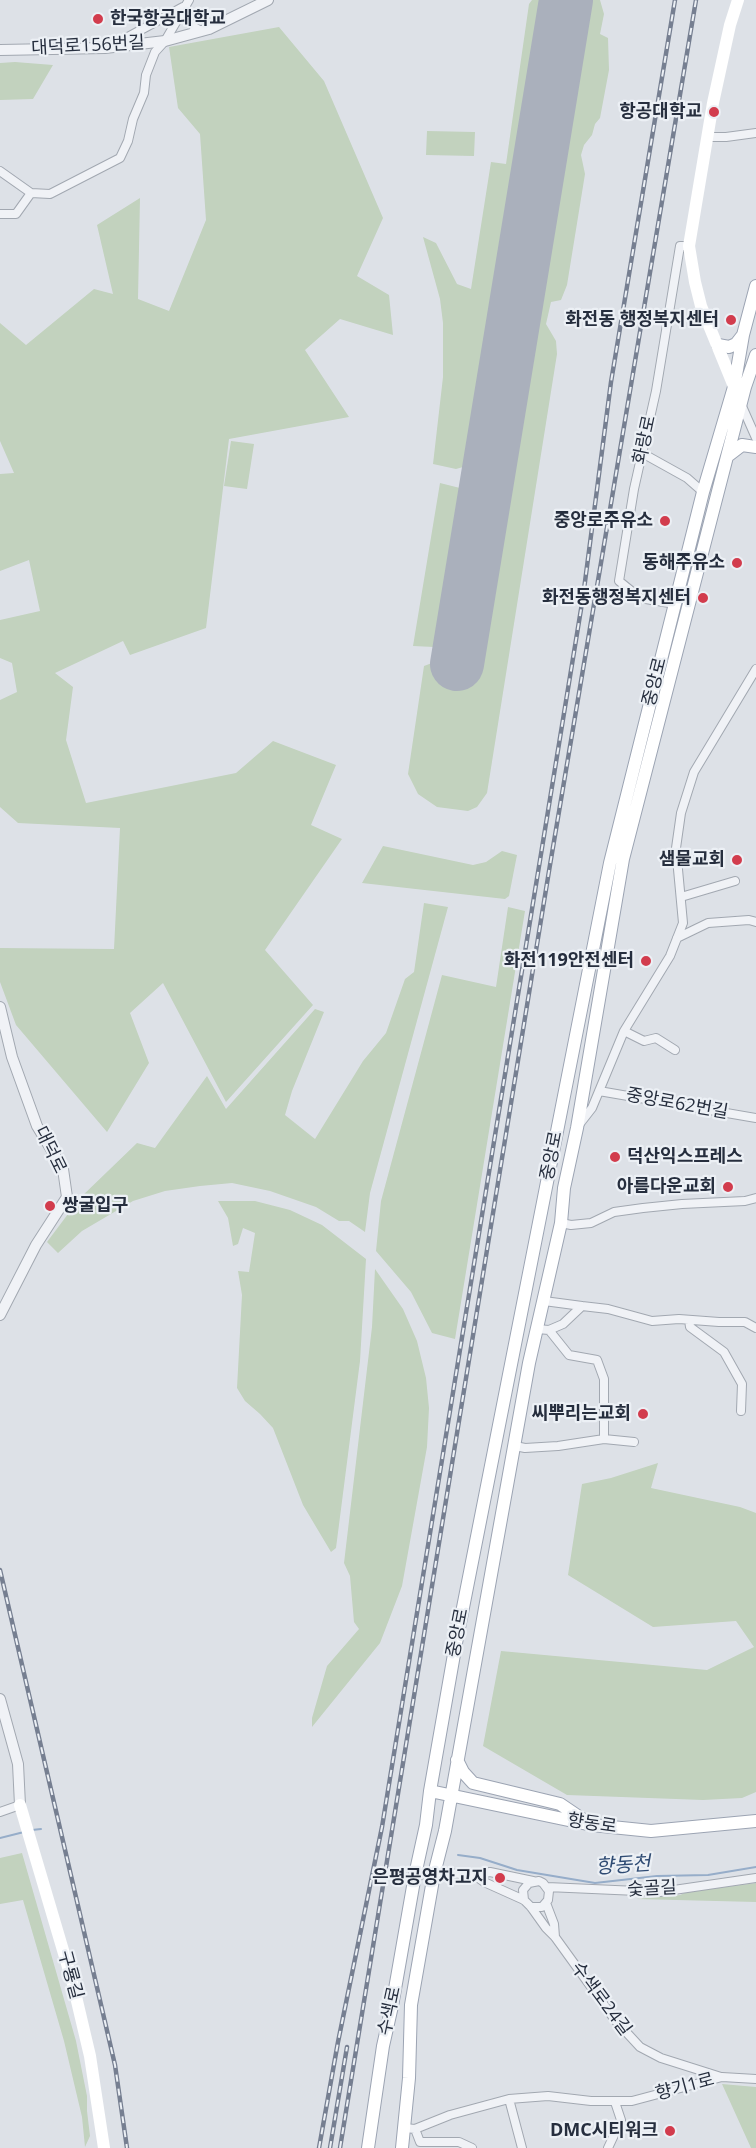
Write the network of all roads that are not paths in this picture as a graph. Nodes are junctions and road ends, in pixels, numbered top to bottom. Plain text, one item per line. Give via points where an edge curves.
1 (268, 0) edge
2 (738, 0) edge
3 (187, 3) edge
4 (201, 31) junction
5 (165, 41) junction
6 (110, 47) junction
7 (0, 50) edge
8 (755, 135) edge
9 (707, 137) junction
10 (0, 171) edge
11 (31, 193) junction
12 (0, 214) edge
13 (689, 246) junction
14 (756, 286) edge
15 (743, 335) junction
16 (718, 345) junction
17 (756, 355) edge
18 (734, 387) junction
19 (741, 404) junction
20 (756, 438) edge
21 (756, 447) edge
22 (642, 453) junction
23 (728, 456) junction
24 (703, 492) junction
25 (675, 603) junction
26 (756, 669) edge
27 (735, 881) dead end
28 (681, 897) junction
29 (756, 922) edge
30 (677, 938) junction
31 (0, 1007) edge
32 (624, 1031) junction
33 (675, 1050) dead end
34 (599, 1091) junction
35 (756, 1118) edge
36 (577, 1128) junction
37 (756, 1198) edge
38 (561, 1223) junction
39 (544, 1301) junction
40 (582, 1306) junction
41 (0, 1315) edge
42 (689, 1320) junction
43 (756, 1328) edge
44 (543, 1329) junction
45 (741, 1411) dead end
46 (604, 1439) junction
47 (634, 1442) dead end
48 (515, 1446) junction
49 (0, 1699) edge
50 (457, 1760) junction
51 (430, 1791) junction
52 (450, 1795) junction
53 (21, 1808) junction
54 (0, 1812) edge
55 (756, 1821) edge
56 (592, 1825) junction
57 (434, 1874) junction
58 (415, 1875) junction
59 (474, 1875) junction
60 (756, 1878) edge
61 (533, 1881) junction
62 (547, 1887) junction
63 (524, 1900) junction
64 (546, 1903) junction
65 (531, 1907) junction
66 (555, 1937) junction
67 (722, 2077) junction
68 (756, 2079) edge
69 (509, 2099) junction
70 (615, 2102) junction
71 (410, 2129) junction
72 (104, 2148) edge
73 (368, 2148) edge
74 (402, 2148) edge
75 (472, 2148) edge
76 (522, 2148) edge
77 (608, 2148) edge

1 - 4 street
2 - 9 main road, 화랑로
3 - 4 street via 188,20
3 - 5 street, 대덕로156번길
3 - 6 street
4 - 5 street
5 - 6 street, 대덕로156번길
5 - 11 street via 155,52 146,75 144,93 120,158 50,194
6 - 7 street, 대덕로156번길
8 - 9 street
9 - 13 main road, 화랑로
10 - 11 street
11 - 12 street via 16,214
13 - 16 main road, 화랑로 via 697,290
13 - 22 street, 화랑로 via 680,246
14 - 15 main road, 중앙로
15 - 16 main road via 729,347
15 - 18 main road, 중앙로
16 - 18 main road, 화랑로
17 - 19 main road, 중앙로
18 - 19 main road, 화랑로
18 - 24 main road, 중앙로
19 - 20 street
19 - 23 main road, 중앙로
21 - 23 main road via 742,445
22 - 24 street via 687,478
22 - 25 street, 화랑로 via 619,581 640,598
23 - 36 main road, 중앙로 via 623,859
24 - 25 main road, 중앙로
25 - 51 main road, 중앙로 via 610,863
26 - 28 street via 694,772 681,813 676,849
27 - 28 street
28 - 30 street via 683,923
29 - 30 street via 708,923
30 - 32 street
31 - 41 street, 대덕로 via 12,1057 37,1126 63,1169 67,1197 36,1245
32 - 33 street via 644,1041 656,1038
32 - 34 street
34 - 35 street, 중앙로62번길
34 - 36 street
36 - 38 main road, 중앙로
37 - 38 street via 643,1208 615,1212 591,1223
38 - 39 main road, 중앙로
39 - 40 street
39 - 44 main road, 중앙로
40 - 42 street via 652,1321
40 - 44 street via 563,1324
42 - 43 street via 745,1322
42 - 45 street via 690,1327 724,1352 742,1384
44 - 46 street via 569,1355 597,1360 604,1379
44 - 48 main road, 중앙로 via 529,1363
46 - 47 street
46 - 48 street via 558,1446
48 - 50 main road, 중앙로
49 - 53 street via 18,1764
50 - 52 main road, 중앙로
50 - 56 main road via 473,1784 560,1804
51 - 52 main road, 향동로
51 - 58 main road, 중앙로
52 - 56 main road, 향동로
52 - 57 main road, 중앙로
53 - 54 street
53 - 72 main road, 구룡길 via 73,1984 90,2056
55 - 56 main road, 향동로 via 651,1831
57 - 58 street, 수색로24길
57 - 59 street, 수색로24길
57 - 71 main road, 수색로 via 411,2005
58 - 73 main road, 수색로
59 - 61 street, 수색로24길 via 490,1872
59 - 63 street, 수색로24길
60 - 62 street, 숯골길 via 660,1892
61 - 62 street, 수색로24길
61 - 63 street via 525,1886
62 - 64 street, 수색로24길
63 - 65 street, 수색로24길
64 - 65 street
64 - 66 street, 수색로24길
65 - 66 street, 수색로24길
66 - 67 street, 수색로24길 via 615,2020 640,2047 661,2058
67 - 68 street, 향기1로
67 - 70 street, 향기1로
69 - 70 street via 548,2096
69 - 71 street
69 - 76 street
70 - 77 street via 621,2120
71 - 74 main road, 수색로
71 - 75 street via 420,2142 459,2142

